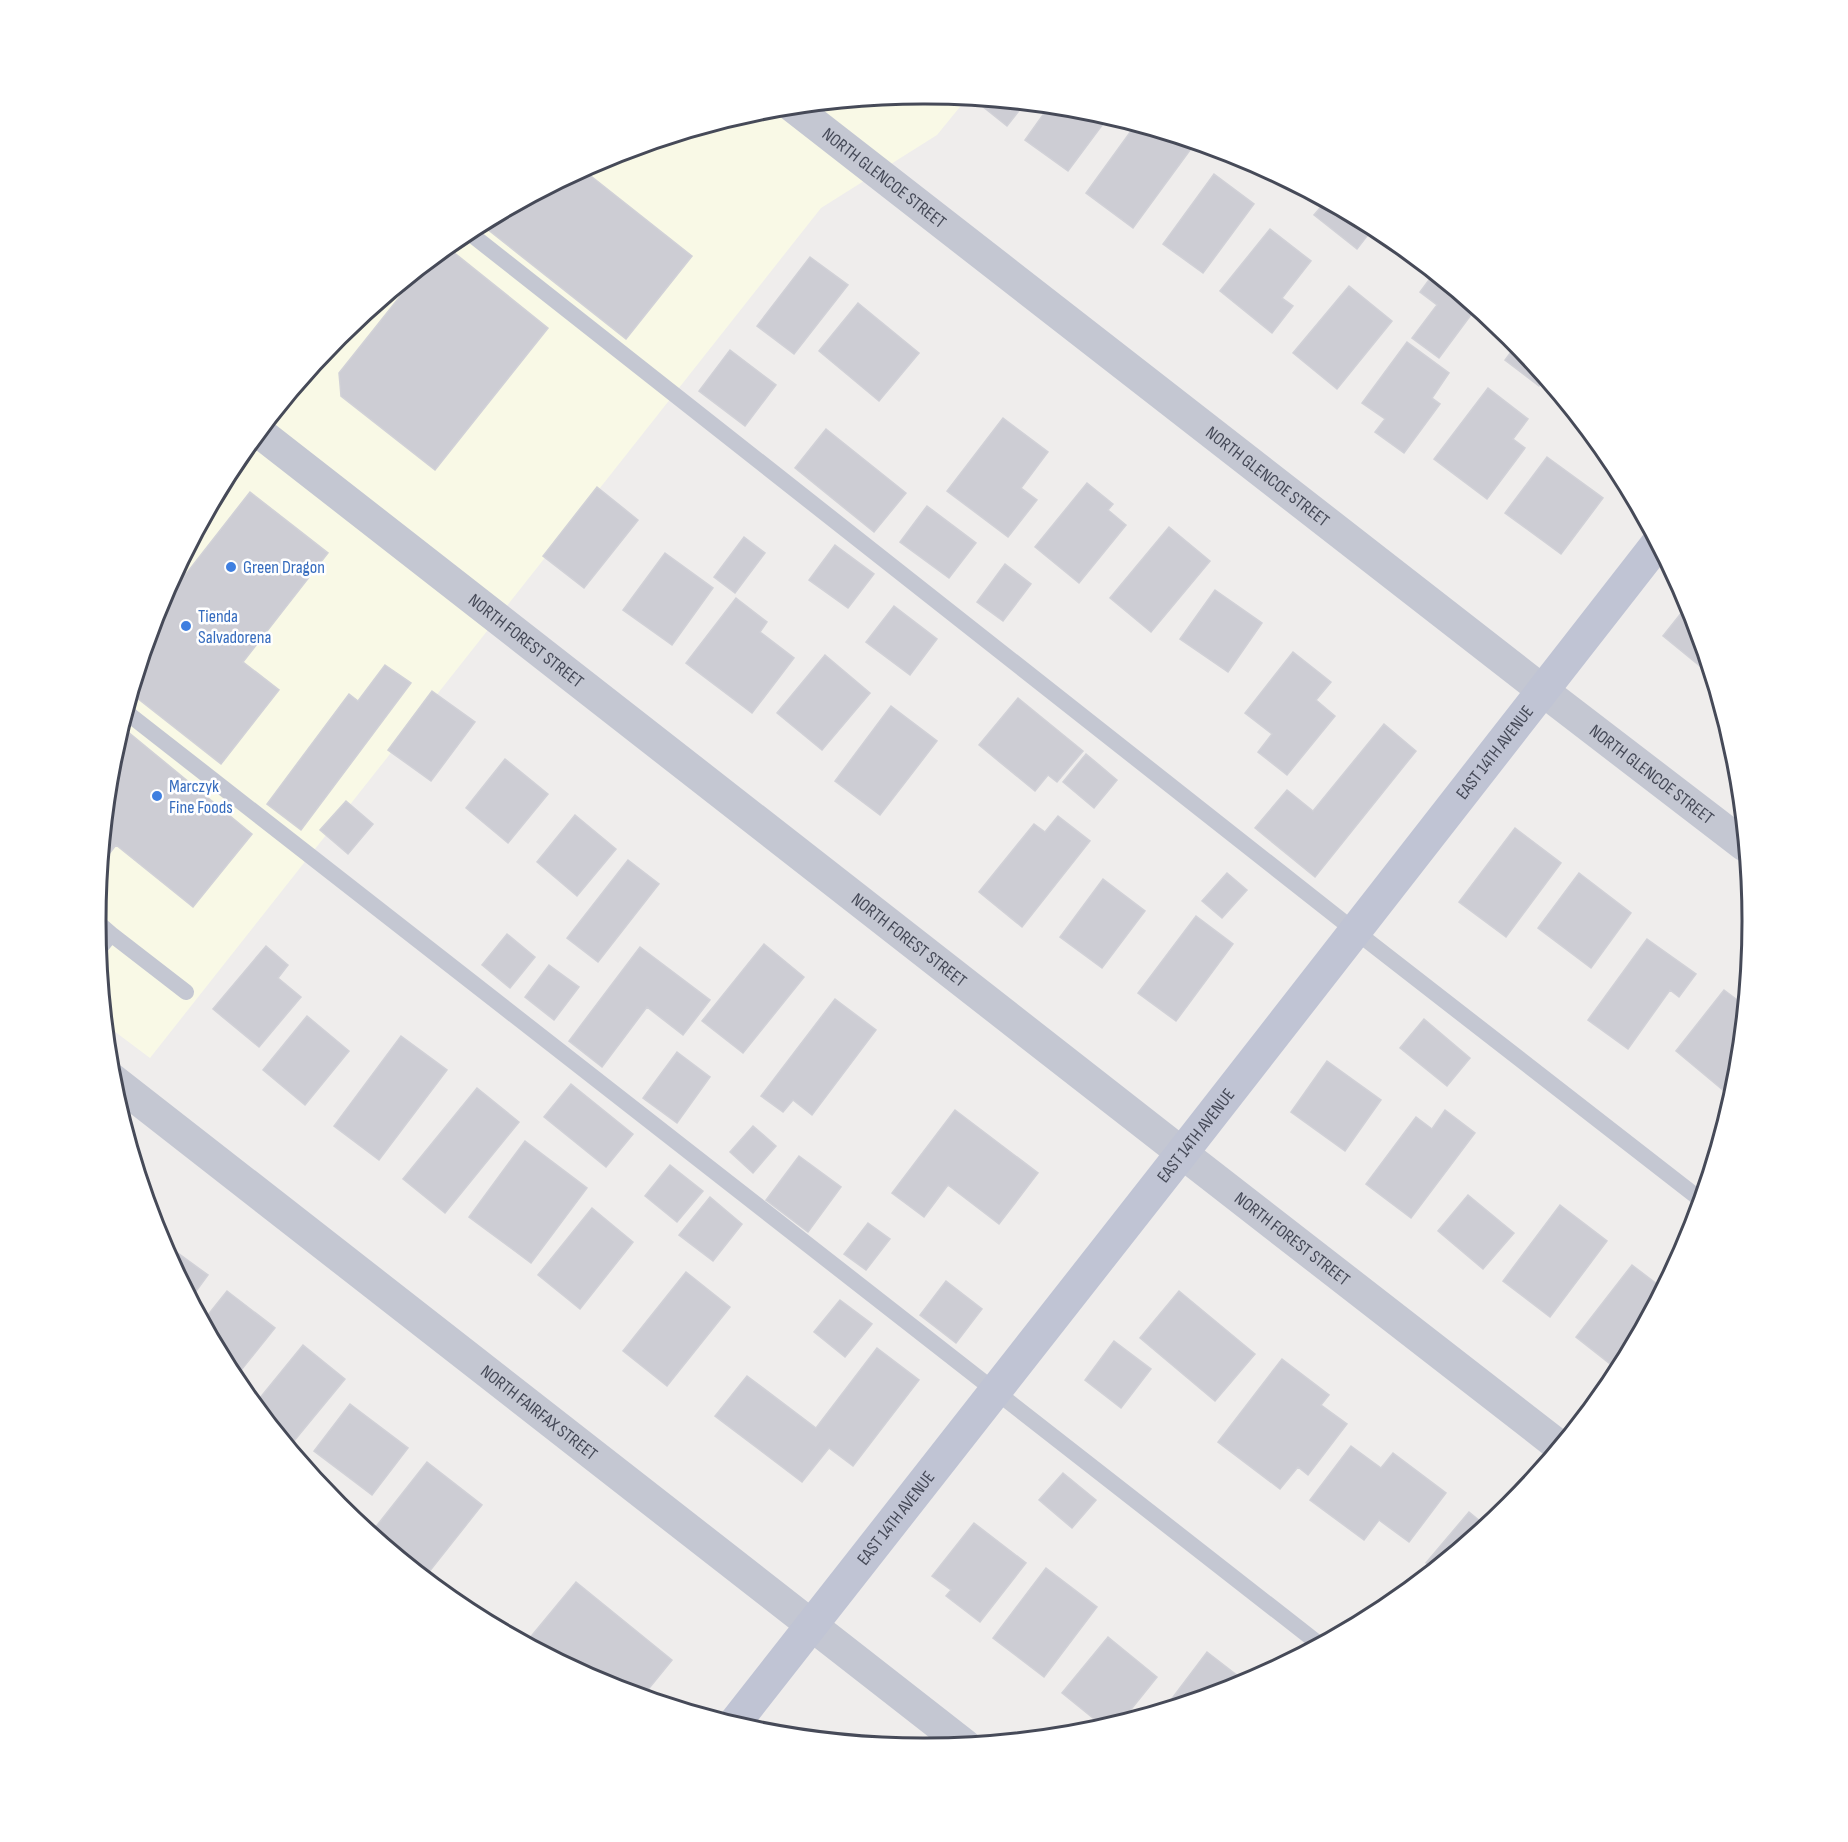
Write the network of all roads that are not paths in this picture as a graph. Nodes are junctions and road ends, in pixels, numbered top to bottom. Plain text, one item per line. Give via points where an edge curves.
1 (801, 113) edge
2 (475, 238) edge
3 (265, 437) edge
4 (1652, 550) edge
5 (1542, 690) junction
6 (132, 717) edge
7 (1737, 840) edge
8 (106, 930) edge
9 (1355, 931) junction
10 (111, 934) junction
11 (107, 939) edge
12 (186, 992) dead end
13 (124, 1089) edge
14 (1182, 1153) junction
15 (1694, 1195) edge
16 (995, 1391) junction
17 (1554, 1442) edge
18 (811, 1626) junction
19 (1313, 1640) edge
20 (739, 1717) edge
21 (955, 1737) edge

1 - 5 street, NORTH GLENCOE STREET
2 - 9 lane
3 - 14 street, NORTH FOREST STREET
4 - 5 main road, EAST 14TH AVENUE
5 - 7 street, NORTH GLENCOE STREET
5 - 9 main road, EAST 14TH AVENUE
6 - 16 lane
8 - 10 lane
9 - 14 main road, EAST 14TH AVENUE
9 - 15 lane
10 - 11 lane
10 - 12 lane
13 - 18 street, NORTH FAIRFAX STREET
14 - 16 main road, EAST 14TH AVENUE
14 - 17 street, NORTH FOREST STREET
16 - 18 main road, EAST 14TH AVENUE
16 - 19 lane
18 - 20 main road, EAST 14TH AVENUE
18 - 21 street, NORTH FAIRFAX STREET

